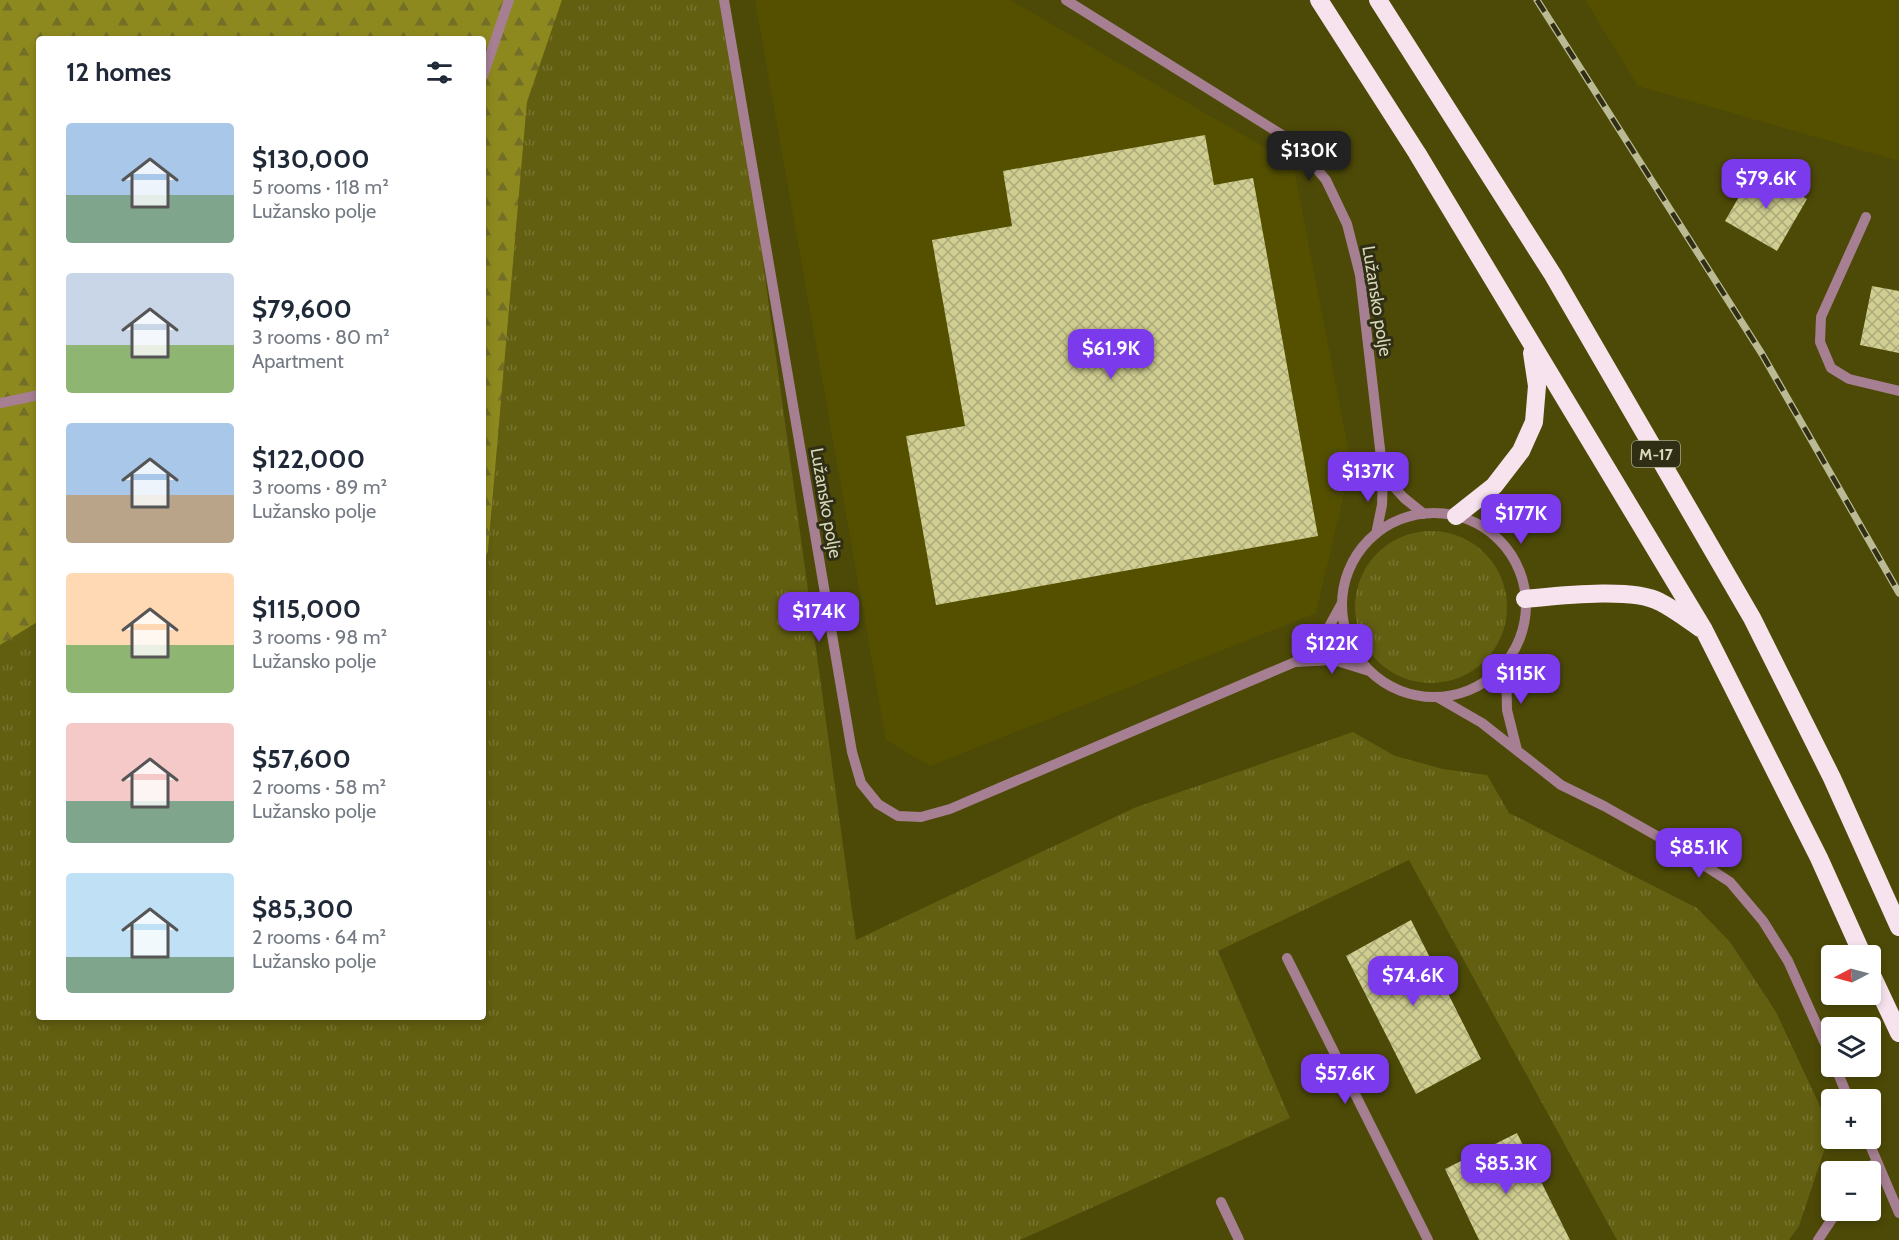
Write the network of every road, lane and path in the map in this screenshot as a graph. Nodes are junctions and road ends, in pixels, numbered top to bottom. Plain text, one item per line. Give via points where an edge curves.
1 (509, 0) edge
2 (724, 0) edge
3 (1066, 0) edge
4 (1319, 0) edge
5 (1378, 0) edge
6 (486, 67) edge
7 (1866, 217) dead end
8 (1530, 343) junction
9 (1899, 391) edge
10 (36, 396) edge
11 (0, 403) edge
12 (1383, 475) junction
13 (1424, 514) junction
14 (1456, 516) junction
15 (1376, 534) junction
16 (1525, 599) junction
17 (1342, 603) junction
18 (1704, 630) junction
19 (1506, 661) junction
20 (1295, 662) junction
21 (1370, 671) junction
22 (1437, 697) junction
23 (1517, 750) junction
24 (1899, 927) edge
25 (1858, 945) edge
26 (1287, 958) dead end
27 (1881, 995) edge
28 (1899, 1033) edge
29 (1821, 1034) edge
30 (1881, 1171) edge
31 (1221, 1202) dead end
32 (1899, 1213) edge
33 (1831, 1221) edge
34 (1238, 1240) edge
35 (1428, 1240) edge
36 (1818, 1240) edge

1 - 6 street
2 - 20 street, Lužansko polje via 852,752 861,783 878,804 898,816 921,817 950,809
3 - 12 street, Lužansko polje via 1295,143 1326,180 1347,224 1360,275
4 - 8 highway, M-17 via 1417,153
5 - 24 highway, M-17 via 1553,275 1752,618 1832,778
7 - 9 street via 1821,317 1820,342 1831,368 1849,379
8 - 14 highway via 1537,386 1534,422 1521,451 1503,476
8 - 18 highway, M-17
10 - 11 street
12 - 13 street
12 - 15 street, Lužansko polje
13 - 14 street
13 - 15 street via 1406,517
14 - 16 street via 1478,524 1511,555 1521,576
15 - 17 street via 1351,565
16 - 18 highway via 1625,594 1658,600
16 - 19 street via 1518,642
17 - 20 street, Lužansko polje via 1324,636
17 - 21 street via 1349,640
18 - 25 highway, M-17
19 - 22 street via 1475,687
19 - 23 street via 1507,710
20 - 21 street via 1334,660
21 - 22 street via 1401,691
22 - 23 street via 1482,723
23 - 29 street via 1561,785 1673,845 1730,882 1763,921 1788,961
26 - 35 street
27 - 28 highway
30 - 32 street
31 - 34 street
33 - 36 street

